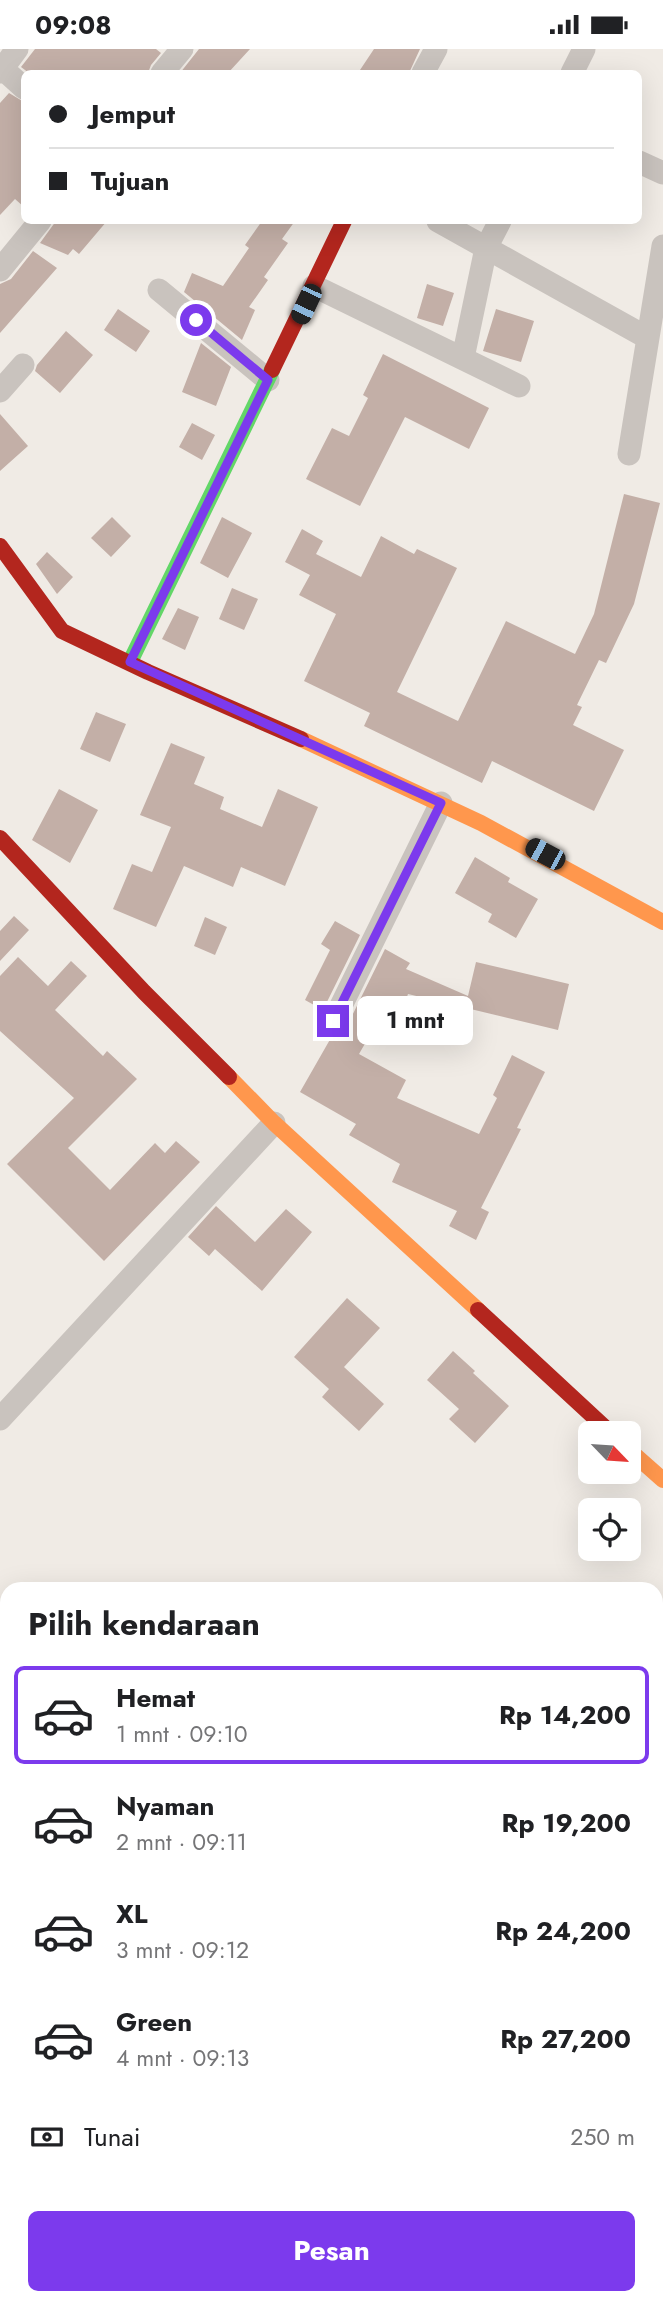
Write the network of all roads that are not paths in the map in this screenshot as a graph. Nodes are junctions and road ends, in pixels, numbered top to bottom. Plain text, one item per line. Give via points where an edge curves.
1 (18, 49) edge
2 (182, 49) edge
3 (436, 49) edge
4 (584, 49) edge
5 (164, 70) edge
6 (425, 70) edge
7 (574, 70) edge
8 (1, 71) edge
9 (21, 85) edge
10 (642, 163) edge
11 (663, 173) edge
12 (38, 224) edge
13 (343, 224) edge
14 (443, 224) edge
15 (498, 224) edge
16 (663, 246) edge
17 (486, 248) junction
18 (0, 270) edge
19 (314, 286) junction
20 (159, 290) dead end
21 (646, 337) junction
22 (463, 358) junction
23 (23, 365) dead end
24 (268, 380) junction
25 (519, 386) dead end
26 (0, 391) edge
27 (629, 454) dead end
28 (0, 546) edge
29 (130, 662) junction
30 (441, 803) junction
31 (0, 838) edge
32 (663, 922) edge
33 (333, 1021) dead end
34 (274, 1122) junction
35 (0, 1419) edge
36 (598, 1421) edge
37 (641, 1461) edge
38 (663, 1480) edge

1 - 8 street
2 - 5 street
3 - 6 street
4 - 7 street
8 - 9 street
10 - 11 street
12 - 18 street
13 - 19 main road
14 - 17 street
15 - 17 street
16 - 21 street
17 - 21 street
17 - 22 street
19 - 22 street
19 - 24 main road
20 - 24 street
21 - 27 street
22 - 25 street
23 - 26 street
24 - 29 main road
28 - 29 main road via 62,631
29 - 30 main road
30 - 32 main road via 582,874
30 - 33 street
31 - 34 main road
34 - 35 street
34 - 36 main road
37 - 38 main road

